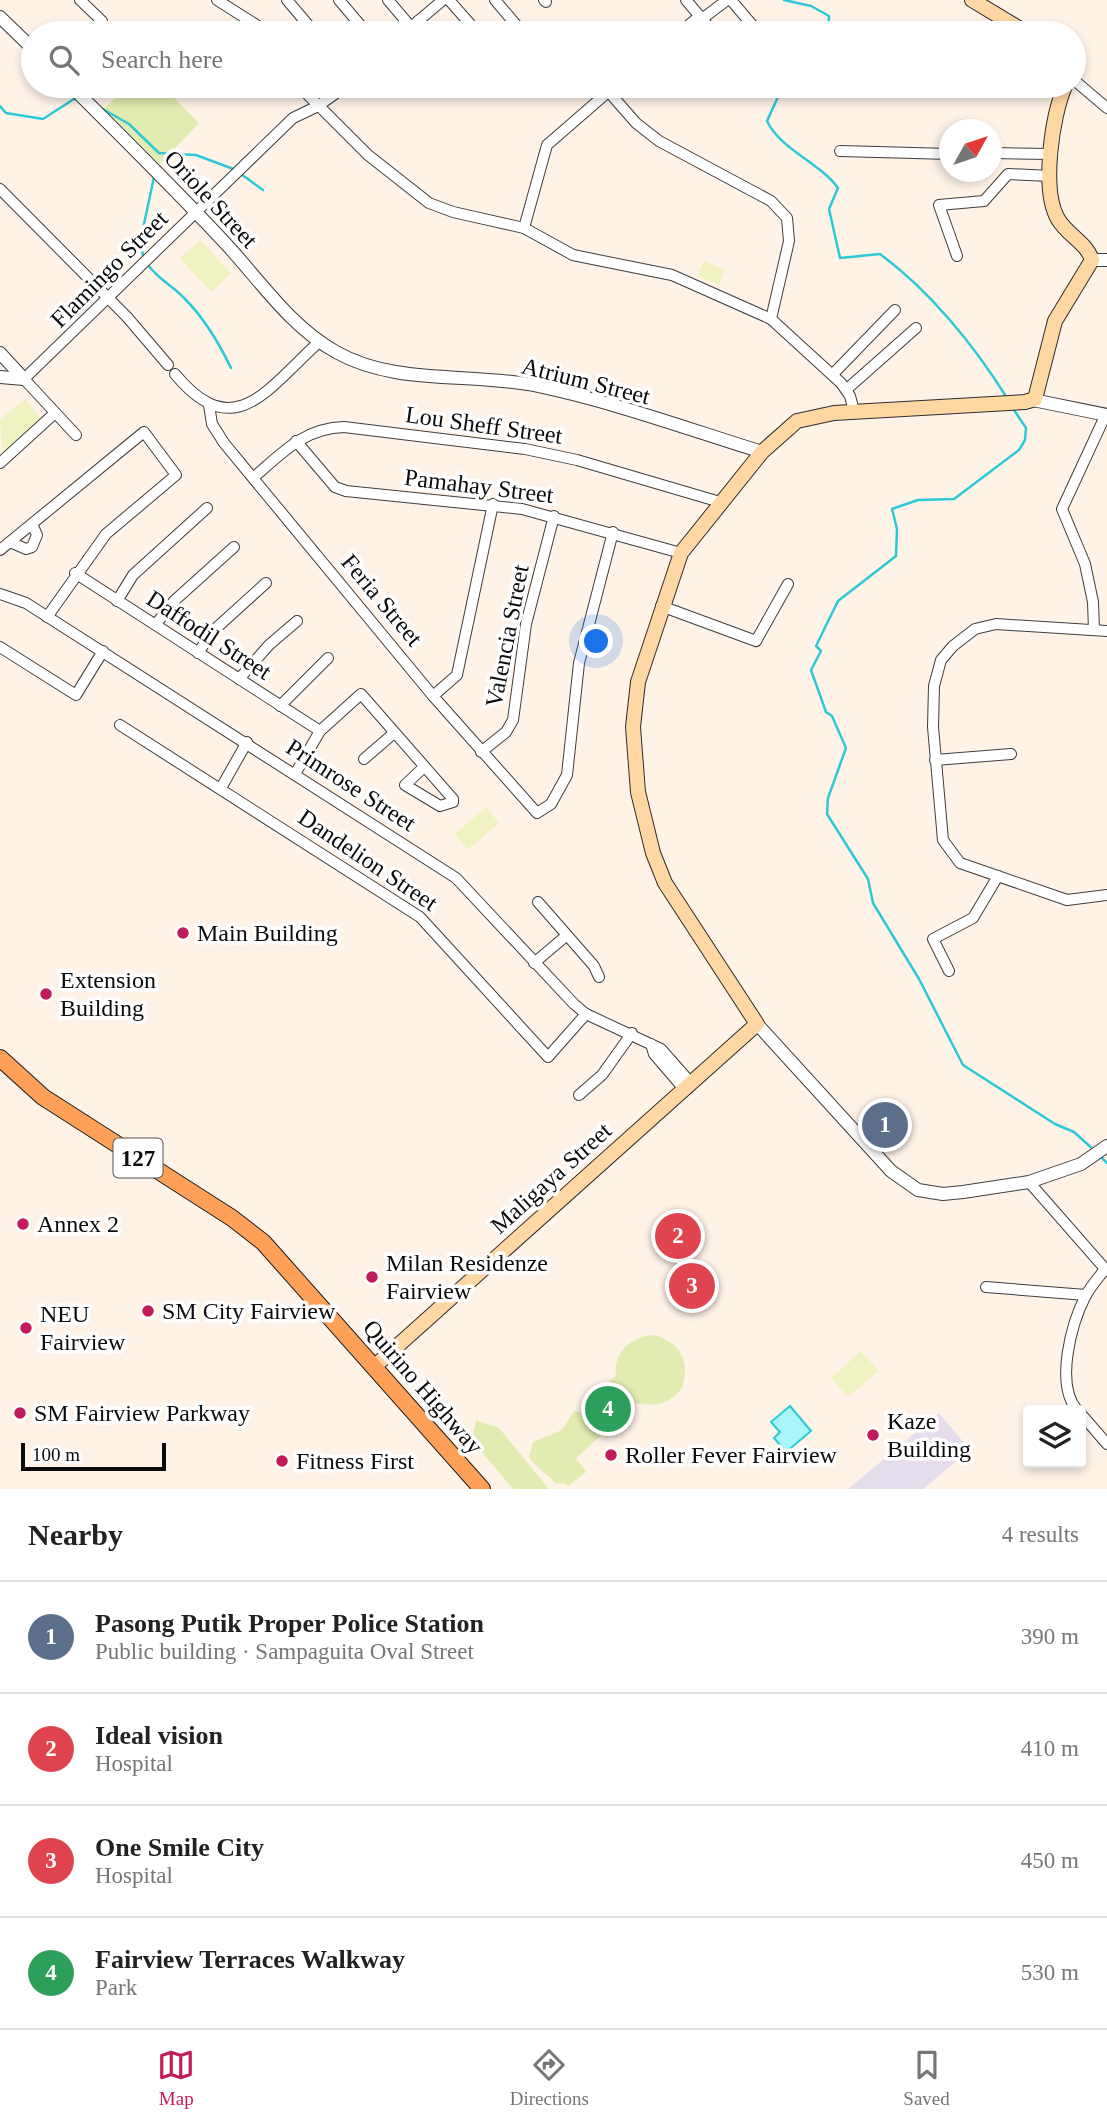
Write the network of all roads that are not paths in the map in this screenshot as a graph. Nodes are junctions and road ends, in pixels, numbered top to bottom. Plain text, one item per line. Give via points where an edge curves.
1 (80, 0) edge
2 (217, 0) edge
3 (287, 0) edge
4 (339, 0) edge
5 (388, 0) edge
6 (495, 0) edge
7 (686, 0) edge
8 (729, 0) edge
9 (972, 0) edge
10 (441, 1) edge
11 (0, 17) edge
12 (701, 18) junction
13 (102, 21) edge
14 (250, 21) edge
15 (305, 21) edge
16 (357, 21) edge
17 (406, 21) edge
18 (418, 21) edge
19 (464, 21) edge
20 (513, 21) edge
21 (697, 21) edge
22 (704, 21) edge
23 (748, 21) edge
24 (1007, 21) edge
25 (21, 37) edge
26 (1086, 90) edge
27 (83, 98) edge
28 (310, 98) edge
29 (326, 98) edge
30 (601, 98) edge
31 (620, 98) edge
32 (1061, 98) edge
33 (318, 106) junction
34 (1107, 108) edge
35 (839, 151) dead end
36 (1002, 153) edge
37 (939, 154) edge
38 (1052, 154) junction
39 (1051, 176) junction
40 (0, 189) edge
41 (197, 212) junction
42 (524, 228) junction
43 (957, 256) dead end
44 (1100, 260) edge
45 (110, 299) junction
46 (895, 310) dead end
47 (771, 319) junction
48 (916, 328) dead end
49 (319, 342) junction
50 (0, 353) edge
51 (833, 374) junction
52 (0, 377) edge
53 (24, 379) junction
54 (847, 389) junction
55 (1033, 401) junction
56 (209, 405) junction
57 (854, 411) junction
58 (55, 413) junction
59 (1106, 414) edge
60 (76, 435) dead end
61 (296, 441) junction
62 (762, 452) junction
63 (0, 463) edge
64 (253, 478) junction
65 (720, 502) junction
66 (493, 504) junction
67 (207, 508) dead end
68 (554, 516) junction
69 (32, 524) junction
70 (613, 532) junction
71 (10, 542) junction
72 (234, 547) dead end
73 (0, 550) edge
74 (677, 552) junction
75 (75, 573) junction
76 (265, 583) dead end
77 (788, 584) dead end
78 (0, 594) edge
79 (117, 601) junction
80 (661, 606) junction
81 (47, 617) junction
82 (297, 621) dead end
83 (156, 625) junction
84 (1094, 630) junction
85 (1107, 631) edge
86 (0, 647) edge
87 (103, 651) junction
88 (198, 653) junction
89 (328, 658) dead end
90 (239, 679) junction
91 (433, 696) junction
92 (280, 706) junction
93 (120, 725) dead end
94 (320, 732) junction
95 (394, 733) junction
96 (247, 742) junction
97 (481, 752) junction
98 (1011, 754) dead end
99 (364, 759) dead end
100 (935, 760) junction
101 (424, 767) dead end
102 (295, 774) junction
103 (221, 788) junction
104 (998, 876) junction
105 (1107, 895) edge
106 (538, 902) dead end
107 (566, 936) junction
108 (534, 963) junction
109 (949, 971) dead end
110 (599, 976) dead end
111 (586, 1014) junction
112 (757, 1024) junction
113 (632, 1033) junction
114 (0, 1058) edge
115 (0, 1069) edge
116 (688, 1086) junction
117 (579, 1095) dead end
118 (43, 1097) junction
119 (1107, 1146) edge
120 (1029, 1182) junction
121 (1106, 1270) edge
122 (986, 1287) dead end
123 (1086, 1295) junction
124 (375, 1366) junction
125 (1074, 1405) edge
126 (1086, 1420) edge
127 (1107, 1444) edge
128 (482, 1489) edge

1 - 13 street
2 - 14 street
3 - 15 street
4 - 16 street
5 - 17 street
6 - 20 street
7 - 12 street
8 - 12 street
8 - 23 street
9 - 24 main road
10 - 18 street
10 - 19 street
11 - 25 street
12 - 21 street
12 - 22 street
26 - 34 street
27 - 41 street, Oriole Street
28 - 33 street
29 - 33 street, Flamingo Street
30 - 42 street via 547,145
31 - 47 street via 647,132 771,201 787,218 789,241
32 - 38 main road
33 - 41 street, Flamingo Street via 293,118
33 - 42 street via 368,155 429,203
35 - 37 street
36 - 38 street
38 - 39 main road
39 - 43 street via 1008,174 984,201 939,205
39 - 44 main road via 1056,216
40 - 45 street
41 - 45 street, Flamingo Street
41 - 49 street, Oriole Street
42 - 47 street via 573,255 672,275
44 - 55 main road via 1055,321
45 - 53 street, Flamingo Street
45 - 56 street via 194,396
46 - 51 street
47 - 51 street
48 - 54 street
49 - 56 street via 247,405 229,410
49 - 62 street, Atrium Street via 363,365 537,386
50 - 53 street
51 - 54 street
52 - 53 street
53 - 58 street
54 - 57 street
55 - 57 main road
55 - 59 street
56 - 64 street, Feria Street via 217,434
57 - 62 main road via 797,421
58 - 60 street
58 - 63 street
59 - 84 street via 1062,509 1085,564
61 - 64 street, Lou Sheff Street
61 - 65 street, Lou Sheff Street via 322,428 344,427 525,449
61 - 66 street, Pamahay Street via 335,487 346,491
62 - 65 main road
64 - 91 street, Feria Street
65 - 74 main road
66 - 68 street, Pamahay Street
66 - 91 street via 457,675
67 - 79 street via 134,575
68 - 70 street, Pamahay Street
68 - 97 street, Valencia Street via 526,624 513,720 506,732
69 - 71 street
69 - 71 street via 37,535 32,547
69 - 75 street via 144,432 176,475 106,534
70 - 74 street, Pamahay Street
70 - 97 street, Feria Street via 579,663 567,775 551,804 537,813
71 - 73 street
72 - 83 street via 174,601
74 - 80 main road
75 - 79 street, Daffodil Street
75 - 81 street
76 - 88 street via 213,631
77 - 80 street via 756,641
78 - 81 street, Primrose Street
79 - 83 street, Daffodil Street
80 - 112 main road via 634,711 634,761 642,816 679,909
81 - 87 street, Primrose Street
82 - 90 street
83 - 88 street, Daffodil Street
84 - 85 street
84 - 100 street via 996,624 965,636 942,660 934,686
86 - 87 street via 76,695
87 - 96 street, Primrose Street
88 - 90 street, Daffodil Street
89 - 92 street
90 - 92 street, Daffodil Street
91 - 97 street, Feria Street
92 - 94 street, Daffodil Street
93 - 103 street, Dandelion Street
94 - 95 street via 361,694
94 - 102 street
95 - 99 street
95 - 101 street
96 - 102 street, Primrose Street
96 - 103 street
98 - 100 street
100 - 104 street via 943,840 949,852 960,863
102 - 108 street, Primrose Street via 456,878
103 - 111 street, Dandelion Street via 420,917 548,1058
104 - 105 street via 1068,900
104 - 109 street via 974,918 933,939
106 - 107 street
107 - 108 street
107 - 110 street
108 - 111 street, Primrose Street
111 - 113 street, Primrose Street
112 - 116 main road, Maligaya Street
112 - 120 street via 906,1185 943,1194
113 - 116 street, Primrose Street via 651,1044 654,1054
113 - 117 street via 602,1075
114 - 118 main road, Quirino Highway / 127
115 - 118 main road
116 - 124 main road, Maligaya Street
118 - 124 main road, Quirino Highway / 127 via 247,1229 278,1256
119 - 120 street via 1081,1164
120 - 121 street
121 - 123 street
122 - 123 street
123 - 125 street via 1066,1367 1065,1387
124 - 128 main road, Quirino Highway / 127
126 - 127 street

